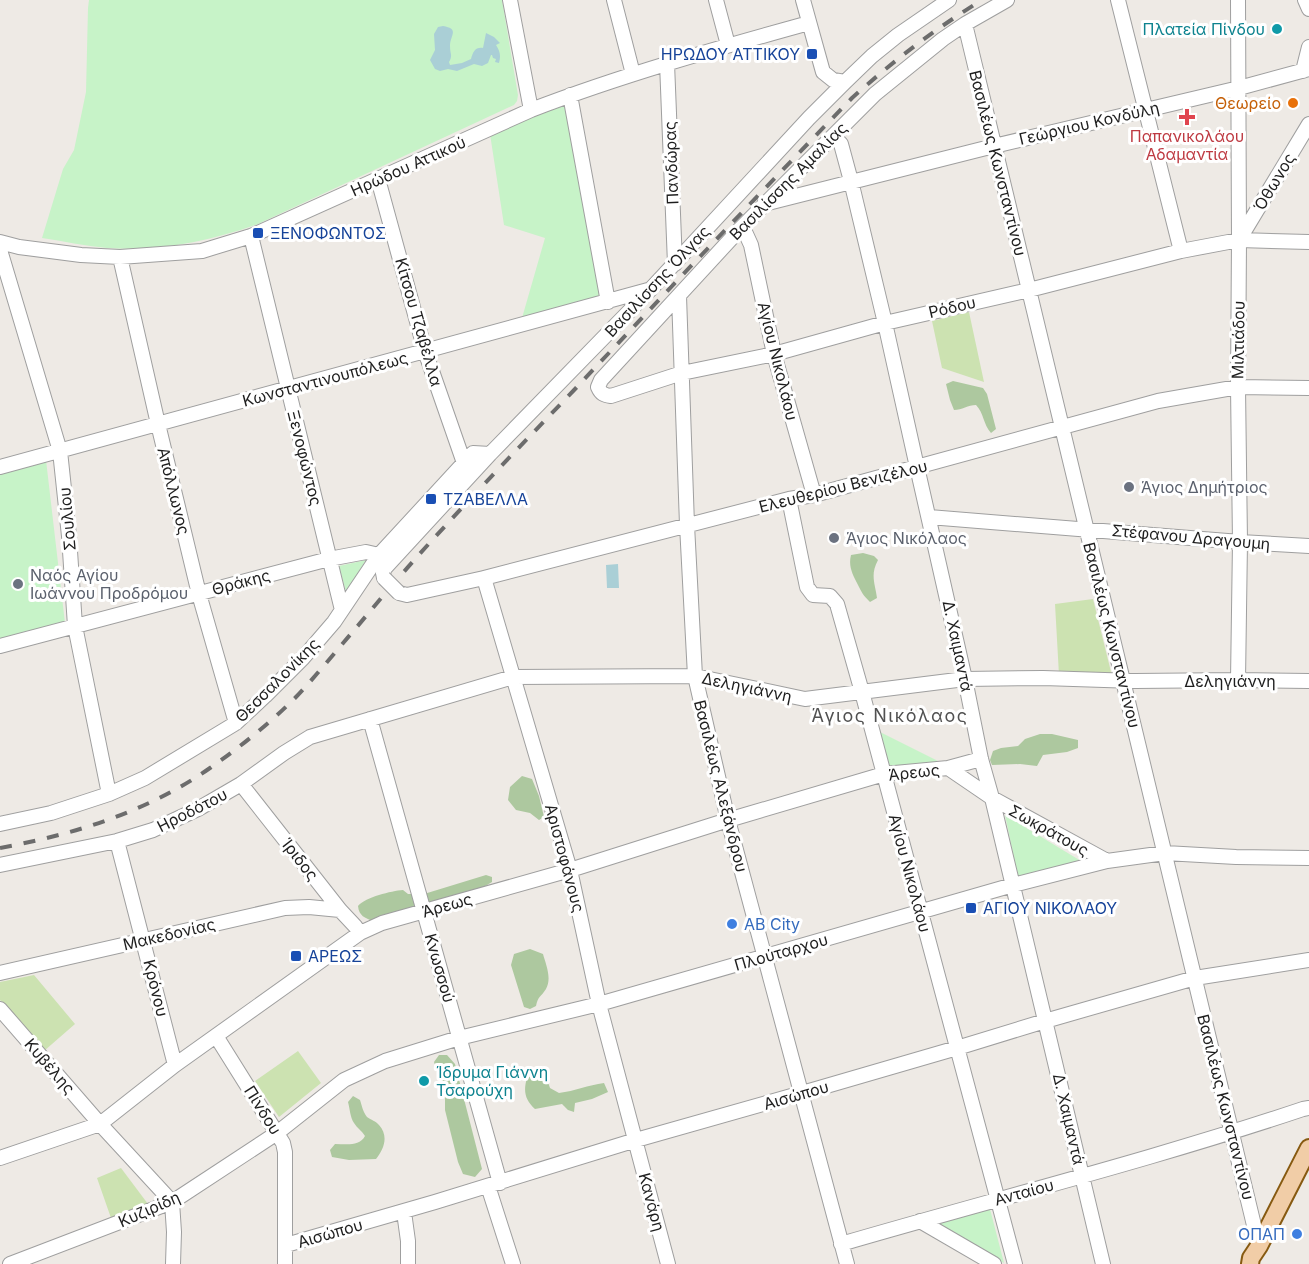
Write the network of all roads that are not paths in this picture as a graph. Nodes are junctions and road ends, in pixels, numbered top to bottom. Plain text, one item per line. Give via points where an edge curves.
1 (510, 0) edge
2 (614, 0) edge
3 (716, 0) edge
4 (802, 0) edge
5 (949, 0) edge
6 (1007, 0) edge
7 (1118, 0) edge
8 (1238, 0) edge
9 (1305, 0) edge
10 (1309, 9) edge
11 (809, 22) junction
12 (965, 24) junction
13 (728, 45) junction
14 (1309, 47) edge
15 (667, 63) junction
16 (1306, 70) edge
17 (633, 74) junction
18 (844, 82) junction
19 (1239, 88) junction
20 (570, 95) junction
21 (531, 110) junction
22 (1145, 110) junction
23 (1309, 124) edge
24 (833, 136) junction
25 (994, 146) junction
26 (378, 179) junction
27 (851, 182) junction
28 (764, 204) junction
29 (740, 229) junction
30 (251, 237) junction
31 (1239, 240) junction
32 (0, 242) edge
33 (1309, 242) edge
34 (0, 250) edge
35 (1181, 251) junction
36 (120, 257) junction
37 (675, 264) junction
38 (650, 290) junction
39 (1029, 290) junction
40 (679, 296) junction
41 (608, 302) junction
42 (885, 322) junction
43 (425, 351) junction
44 (774, 354) junction
45 (682, 374) junction
46 (1238, 387) junction
47 (1309, 388) edge
48 (288, 389) junction
49 (600, 392) joint
50 (158, 424) junction
51 (1062, 428) junction
52 (60, 451) junction
53 (490, 454) junction
54 (464, 463) junction
55 (0, 467) edge
56 (916, 467) junction
57 (814, 495) junction
58 (789, 499) junction
59 (929, 517) junction
60 (687, 525) junction
61 (1087, 529) junction
62 (1240, 542) junction
63 (1309, 546) edge
64 (379, 555) junction
65 (329, 559) junction
66 (384, 578) joint
67 (484, 578) junction
68 (200, 594) junction
69 (342, 610) junction
70 (75, 626) junction
71 (0, 646) edge
72 (695, 675) junction
73 (513, 677) junction
74 (965, 679) junction
75 (1238, 680) junction
76 (1123, 681) junction
77 (1309, 681) edge
78 (862, 692) junction
79 (370, 719) junction
80 (236, 723) junction
81 (981, 759) junction
82 (948, 768) junction
83 (884, 774) junction
84 (241, 784) junction
85 (109, 794) junction
86 (992, 798) junction
87 (728, 820) junction
88 (0, 824) edge
89 (117, 842) junction
90 (1165, 853) junction
91 (1309, 858) edge
92 (1107, 861) junction
93 (0, 865) edge
94 (570, 870) junction
95 (1013, 885) junction
96 (340, 910) junction
97 (424, 912) junction
98 (921, 912) junction
99 (360, 933) junction
100 (143, 939) junction
101 (764, 956) junction
102 (1309, 960) edge
103 (0, 973) edge
104 (1195, 978) junction
105 (599, 1004) junction
106 (0, 1009) edge
107 (1045, 1021) junction
108 (216, 1036) junction
109 (459, 1038) junction
110 (957, 1048) junction
111 (175, 1065) junction
112 (801, 1094) junction
113 (1309, 1108) edge
114 (100, 1124) junction
115 (1232, 1132) junction
116 (277, 1133) junction
117 (636, 1140) junction
118 (1309, 1148) edge
119 (0, 1158) edge
120 (1082, 1176) junction
121 (494, 1184) junction
122 (997, 1199) junction
123 (172, 1202) junction
124 (404, 1212) junction
125 (920, 1221) junction
126 (841, 1244) junction
127 (286, 1245) junction
128 (1253, 1259) edge
129 (10, 1264) edge
130 (172, 1264) edge
131 (285, 1264) edge
132 (408, 1264) edge
133 (513, 1264) edge
134 (668, 1264) edge
135 (847, 1264) edge
136 (994, 1264) edge
137 (1015, 1264) edge
138 (1103, 1264) edge

1 - 21 street
2 - 17 street
3 - 13 street
4 - 11 street
5 - 18 street, Βασιλίσσης Όλγας via 898,35
6 - 12 street, Βασιλίσσης Αμαλίας
7 - 22 street
8 - 19 street, Μιλτιάδου
9 - 10 street
11 - 13 street, Ηρώδου Αττικού
11 - 18 street via 823,72
12 - 24 street, Βασιλίσσης Αμαλίας via 875,94
12 - 25 street, Βασιλέως Κωνσταντίνου
13 - 15 street, Ηρώδου Αττικού
14 - 16 street
15 - 17 street, Ηρώδου Αττικού
15 - 37 street, Πανδώρας
16 - 19 street, Γεώργιου Κονδύλη
17 - 20 street, Ηρώδου Αττικού
18 - 37 street, Βασιλίσσης Όλγας
19 - 22 street, Γεώργιου Κονδύλη
19 - 31 street, Μιλτιάδου
20 - 21 street, Ηρώδου Αττικού
20 - 41 street
21 - 26 street, Ηρώδου Αττικού
22 - 25 street, Γεώργιου Κονδύλη
22 - 35 street
23 - 31 street, Όθωνος
24 - 27 street, Δ. Χαιμαντά via 841,144
24 - 28 street, Βασιλίσσης Αμαλίας
25 - 27 street, Γεώργιου Κονδύλη
25 - 39 street, Βασιλέως Κωνσταντίνου
26 - 30 street, Ηρώδου Αττικού
26 - 43 street, Κίτσου Τζαβέλλα
27 - 28 street, Γεώργιου Κονδύλη
27 - 42 street, Δ. Χαιμαντά
28 - 29 street, Βασιλίσσης Αμαλίας
29 - 40 street, Βασιλίσσης Αμαλίας
29 - 44 street, Αγίου Νικολάου via 751,245
30 - 36 street, Ηρώδου Αττικού via 202,251
30 - 48 street, Ξενοφώντος
31 - 33 street, Ρόδου
31 - 35 street, Ρόδου
31 - 46 street, Μιλτιάδου
32 - 36 street, Ηρώδου Αττικού
34 - 52 street, Σουλίου
35 - 39 street, Ρόδου
36 - 50 street, Απόλλωνος
37 - 38 street, Βασιλίσσης Όλγας
38 - 41 street, Κωνσταντινουπόλεως
38 - 53 street, Βασιλίσσης Όλγας
39 - 42 street, Ρόδου
39 - 51 street, Βασιλέως Κωνσταντίνου
40 - 45 street, Βασιλέως Αλεξάνδρου
40 - 49 street, Βασιλίσσης Αμαλίας via 602,380
41 - 43 street, Κωνσταντινουπόλεως
42 - 44 street, Ρόδου
42 - 56 street, Δ. Χαιμαντά
43 - 48 street, Κωνσταντινουπόλεως
43 - 54 street, Κίτσου Τζαβέλλα
44 - 45 street, Ρόδου
44 - 57 street, Αγίου Νικολάου
45 - 49 street, Ρόδου via 611,396
45 - 60 street, Βασιλέως Αλεξάνδρου
46 - 47 street, Ελευθερίου Βενιζέλου
46 - 51 street, Ελευθερίου Βενιζέλου via 1158,401
46 - 62 street, Μιλτιάδου
48 - 50 street, Κωνσταντινουπόλεως
48 - 65 street, Ξενοφώντος
50 - 52 street, Κωνσταντινουπόλεως
50 - 68 street, Απόλλωνος
51 - 56 street, Ελευθερίου Βενιζέλου
51 - 61 street, Βασιλέως Κωνσταντίνου
52 - 55 street, Κωνσταντινουπόλεως
52 - 70 street, Σουλίου
53 - 54 street, Θεσσαλονίκης via 473,453
53 - 66 street, Βασιλίσσης Όλγας via 385,568
54 - 64 street, Θεσσαλονίκης
56 - 57 street, Ελευθερίου Βενιζέλου
56 - 59 street, Δ. Χαιμαντά
57 - 58 street, Ελευθερίου Βενιζέλου
58 - 60 street, Ελευθερίου Βενιζέλου
58 - 78 street, Αγίου Νικολάου via 807,587 813,595 830,596 837,604
59 - 61 street, Στέφανου Δραγουμη
59 - 74 street, Δ. Χαιμαντά
60 - 67 street, Ελευθερίου Βενιζέλου
60 - 72 street, Βασιλέως Αλεξάνδρου
61 - 62 street, Στέφανου Δραγουμη
61 - 76 street, Βασιλέως Κωνσταντίνου
62 - 63 street, Στέφανου Δραγουμη
62 - 75 street, Μιλτιάδου
64 - 65 street, Θράκης via 366,552
64 - 69 street, Θεσσαλονίκης
65 - 68 street, Θράκης
65 - 69 street, Ξενοφώντος
66 - 67 street, Ελευθερίου Βενιζέλου, bridge via 399,593 407,595
67 - 73 street, Αριστοφάνους
68 - 70 street, Θράκης
68 - 80 street, Απόλλωνος
69 - 80 street, Θεσσαλονίκης via 303,658
70 - 71 street, Θράκης
70 - 85 street, Σουλίου
72 - 73 street, Δεληγιάννη
72 - 78 street, Δεληγιάννη via 805,699
72 - 87 street, Βασιλέως Αλεξάνδρου
73 - 79 street, Δεληγιάννη
73 - 94 street, Αριστοφάνους
74 - 76 street, Δεληγιάννη
74 - 78 street, Δεληγιάννη
74 - 81 street, Δ. Χαιμαντά
75 - 76 street, Δεληγιάννη
75 - 77 street, Δεληγιάννη
76 - 90 street, Βασιλέως Κωνσταντίνου
78 - 83 street, Αγίου Νικολάου
79 - 84 street, Ηροδότου via 310,737
79 - 97 street, Κνωσσού
80 - 85 street, Θεσσαλονίκης via 145,778
81 - 82 street, Άρεως
81 - 86 street, Δ. Χαιμαντά
82 - 83 street, Άρεως
82 - 86 street, Άρεως
83 - 87 street, Άρεως
83 - 98 street, Αγίου Νικολάου
84 - 89 street, Ηροδότου via 198,809
84 - 96 street, Ίριδος
85 - 88 street, Θεσσαλονίκης
86 - 92 street, Σωκράτους
86 - 95 street, Δ. Χαιμαντά
87 - 94 street, Άρεως
87 - 101 street, Βασιλέως Αλεξάνδρου
89 - 93 street, Ηροδότου
89 - 100 street, Κρόνου
90 - 91 street, Πλούταρχου
90 - 92 street, Πλούταρχου
90 - 104 street, Βασιλέως Κωνσταντίνου
92 - 95 street, Πλούταρχου
94 - 97 street, Άρεως
94 - 105 street, Αριστοφάνους
95 - 98 street, Πλούταρχου
95 - 107 street, Δ. Χαιμαντά
96 - 99 street, Ίριδος
96 - 100 street, Μακεδονίας via 285,908
97 - 99 street, Άρεως
97 - 109 street, Κνωσσού
98 - 101 street, Πλούταρχου
98 - 110 street, Αγίου Νικολάου
99 - 108 street, Άρεως
100 - 103 street, Μακεδονίας
100 - 111 street, Κρόνου
101 - 105 street, Πλούταρχου
101 - 112 street, Βασιλέως Αλεξάνδρου
102 - 104 street, Αισώπου
104 - 107 street, Αισώπου
104 - 115 street, Βασιλέως Κωνσταντίνου
105 - 109 street, Πλούταρχου
105 - 117 street, Αριστοφάνους
106 - 114 street, Κυβέλης
107 - 110 street, Αισώπου
107 - 120 street, Δ. Χαιμαντά
108 - 111 street, Άρεως
108 - 116 street, Πίνδου
109 - 116 street, Πλούταρχου via 385,1061 344,1080
109 - 121 street, Κνωσσού
110 - 112 street, Αισώπου
110 - 122 street, Αγίου Νικολάου
111 - 114 street, Άρεως
112 - 117 street, Αισώπου
112 - 126 street, Βασιλέως Αλεξάνδρου
113 - 115 street, Ανταίου
114 - 119 street, Άρεως
114 - 123 street, Κυβέλης
115 - 120 street, Ανταίου
115 - 128 street, Βασιλέως Κωνσταντίνου
116 - 123 street, Κυζιρίδη
116 - 127 street, Πίνδου via 285,1152
117 - 121 street, Αισώπου
117 - 134 street, Κανάρη
118 - 128 main road
120 - 122 street, Ανταίου
120 - 138 street, Δ. Χαιμαντά
121 - 124 street, Αισώπου
121 - 133 street, Κνωσσού
122 - 125 street, Ανταίου
122 - 137 street, Αγίου Νικολάου
123 - 129 street, Κυζιρίδη
123 - 130 street
124 - 127 street, Αισώπου
124 - 132 street
125 - 126 street, Ανταίου
125 - 136 street
126 - 135 street, Βασιλέως Αλεξάνδρου
127 - 131 street, Πίνδου

